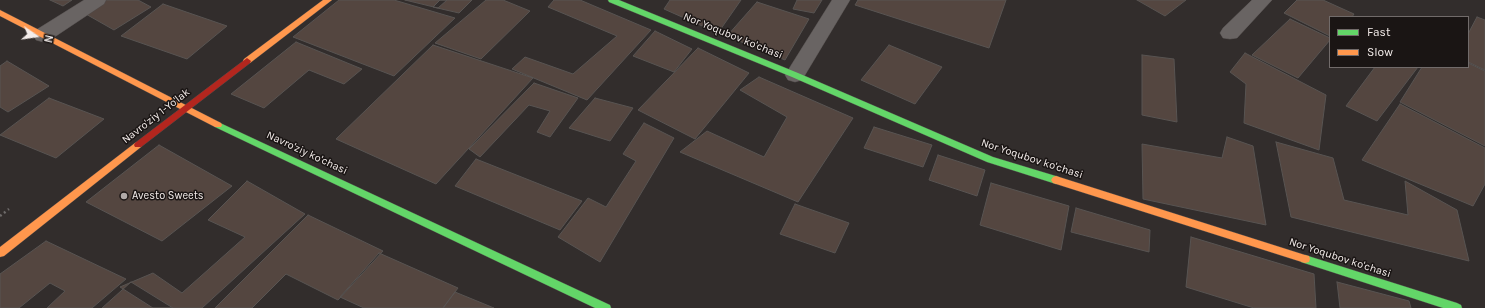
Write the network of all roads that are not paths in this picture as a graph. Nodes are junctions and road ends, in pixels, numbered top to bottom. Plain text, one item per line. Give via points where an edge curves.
1 (97, 0) edge
2 (328, 0) edge
3 (612, 0) edge
4 (841, 0) edge
5 (1263, 0) edge
6 (0, 13) edge
7 (1230, 33) dead end
8 (43, 34) junction
9 (795, 75) junction
10 (185, 109) junction
11 (0, 253) edge
12 (606, 308) edge
13 (1457, 308) edge

1 - 8 street
2 - 10 street, Navro'ziy 1-Yo'lak
3 - 9 street, Nor Yoqubov ko'chasi
4 - 9 street
5 - 7 street
6 - 8 street, Navro'ziy ko'chasi
8 - 10 street, Navro'ziy ko'chasi
9 - 13 street, Nor Yoqubov ko'chasi via 990,160
10 - 11 street, Navro'ziy 1-Yo'lak
10 - 12 street, Navro'ziy ko'chasi

